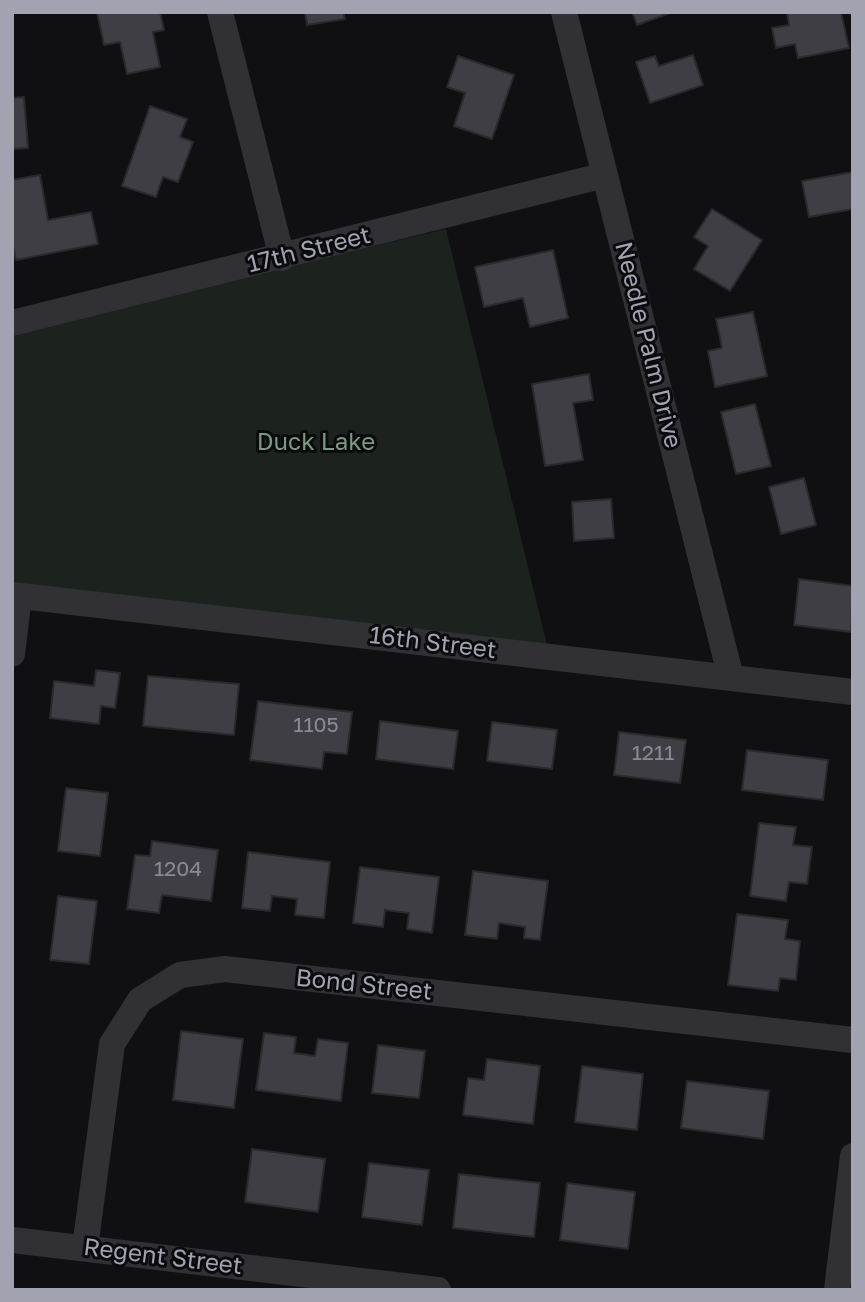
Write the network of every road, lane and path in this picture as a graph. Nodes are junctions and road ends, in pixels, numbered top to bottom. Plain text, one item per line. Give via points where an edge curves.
1 (220, 12) edge
2 (564, 12) edge
3 (605, 175) junction
4 (282, 258) junction
5 (12, 323) edge
6 (16, 595) edge
7 (12, 654) edge
8 (732, 678) junction
9 (853, 692) edge
10 (853, 1040) edge
11 (853, 1156) edge
12 (12, 1240) edge
13 (85, 1248) junction
14 (438, 1290) edge
15 (837, 1290) edge

1 - 4 street
2 - 3 street, Needle Palm Drive
3 - 4 street, 17th Street
3 - 8 street, Needle Palm Drive
4 - 5 street, 17th Street
6 - 7 street
6 - 8 street, 16th Street
8 - 9 street, 16th Street
10 - 13 street, Bond Street via 225,969 180,975 140,1000 112,1044
11 - 15 street
12 - 13 street, Regent Street
13 - 14 street, Regent Street

